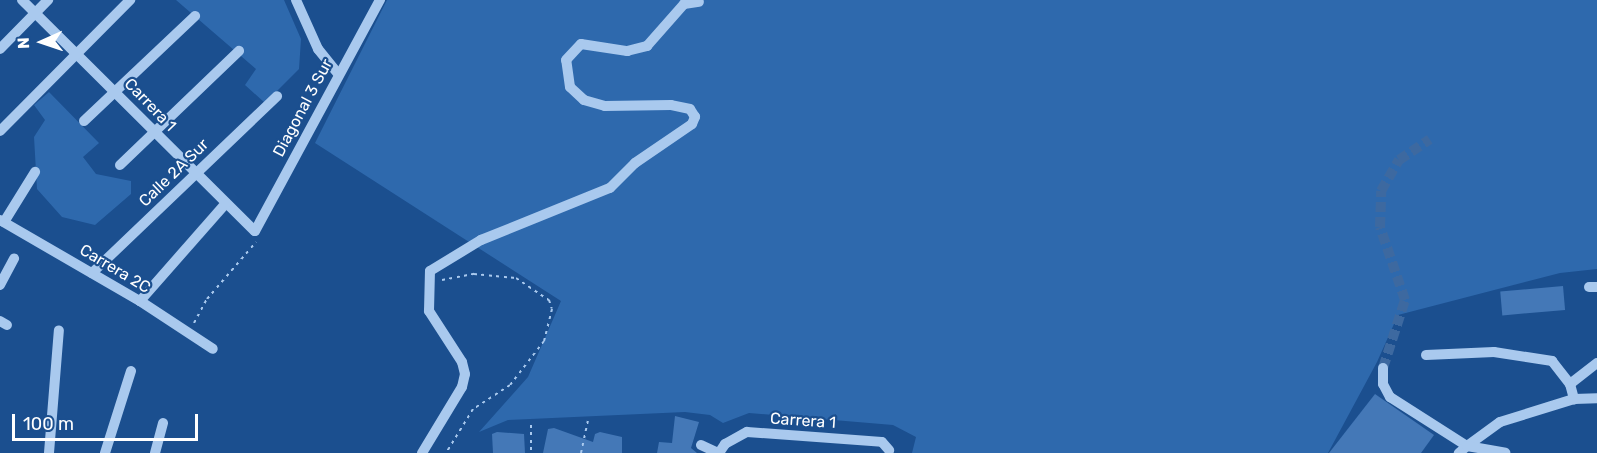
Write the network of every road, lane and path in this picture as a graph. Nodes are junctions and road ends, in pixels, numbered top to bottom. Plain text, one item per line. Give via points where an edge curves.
1 (22, 0) edge
2 (48, 0) edge
3 (130, 0) edge
4 (296, 0) edge
5 (380, 0) edge
6 (699, 2) dead end
7 (36, 13) junction
8 (195, 16) dead end
9 (0, 49) edge
10 (239, 51) dead end
11 (76, 52) junction
12 (338, 74) junction
13 (117, 92) junction
14 (277, 96) dead end
15 (84, 121) dead end
16 (0, 131) edge
17 (154, 131) junction
18 (120, 165) dead end
19 (35, 172) dead end
20 (194, 172) junction
21 (226, 203) junction
22 (2, 221) edge
23 (255, 231) junction
24 (15, 259) dead end
25 (92, 273) junction
26 (428, 283) junction
27 (0, 285) edge
28 (140, 301) junction
29 (59, 330) dead end
30 (186, 332) junction
31 (213, 349) dead end
32 (1426, 355) dead end
33 (1597, 363) edge
34 (1383, 368) tunnel mouth
35 (131, 370) dead end
36 (1570, 384) junction
37 (1597, 398) edge
38 (1574, 399) junction
39 (588, 421) dead end
40 (163, 423) dead end
41 (531, 425) dead end
42 (701, 445) dead end
43 (1463, 449) edge
44 (889, 450) dead end
45 (49, 453) edge
46 (105, 453) edge
47 (155, 453) edge
48 (422, 453) edge
49 (446, 453) edge
50 (531, 453) edge
51 (581, 453) edge
52 (719, 453) edge
53 (1505, 453) edge

1 - 7 street, Carrera 1
2 - 7 street
3 - 11 street
4 - 12 street via 318,49
5 - 12 street, Diagonal 3 Sur
6 - 26 street via 684,4 647,46 627,51 581,44 566,60 570,87 584,100 605,106 672,105 690,109 695,117 692,124 635,163 610,188 482,240 430,270
7 - 9 street
7 - 11 street, Carrera 1
8 - 13 street
10 - 17 street
11 - 13 street, Carrera 1
11 - 16 street
12 - 23 street, Diagonal 3 Sur
13 - 15 street
13 - 17 street, Carrera 1
14 - 20 street, Calle 2A Sur
17 - 18 street
17 - 20 street, Carrera 1
19 - 22 street
20 - 21 street, Carrera 1
20 - 25 street, Calle 2A Sur
21 - 23 street, Carrera 1
21 - 28 street
22 - 25 street, Carrera 2C
23 - 30 path via 257,242 207,298
24 - 27 street
25 - 28 street, Carrera 2C
26 - 48 street via 429,311 462,362 465,374 462,387
26 - 49 path via 474,274 516,278 549,300 552,309 544,341 510,385 473,409
28 - 30 street, Carrera 2C
29 - 45 street
30 - 31 street, Carrera 2C
32 - 36 street via 1494,352 1552,361
33 - 36 street
34 - 43 street via 1383,384 1389,397
35 - 46 street
36 - 38 street
37 - 38 street
38 - 43 street via 1500,422
39 - 51 path
40 - 47 street
41 - 50 path
42 - 52 street
43 - 53 street
44 - 52 street, Carrera 1 via 882,442 747,432 725,444

